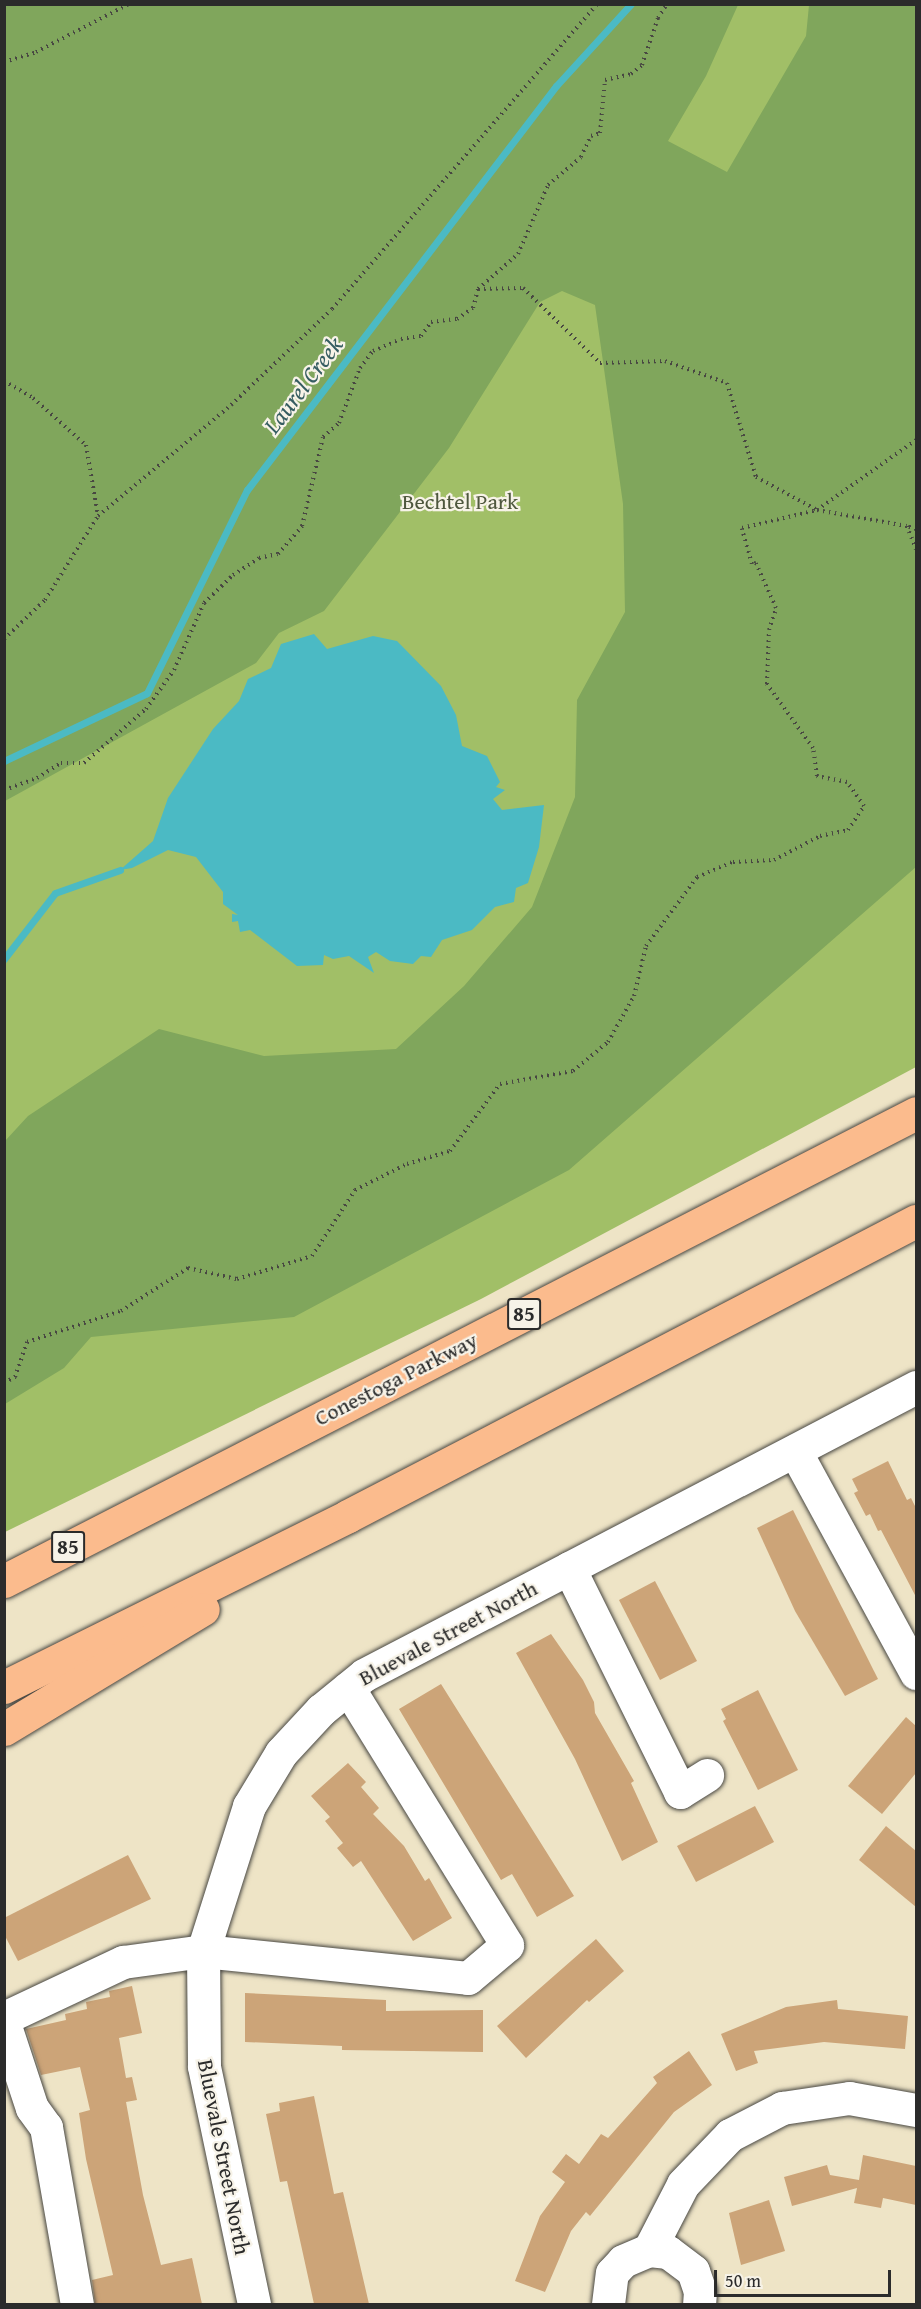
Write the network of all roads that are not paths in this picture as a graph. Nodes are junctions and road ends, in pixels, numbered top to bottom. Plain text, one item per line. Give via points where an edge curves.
1 (916, 1113) edge
2 (916, 1221) edge
3 (916, 1387) edge
4 (795, 1451) junction
5 (131, 1514) junction
6 (348, 1516) junction
7 (4, 1566) edge
8 (569, 1568) junction
9 (4, 1581) edge
10 (916, 1674) edge
11 (4, 1687) edge
12 (348, 1688) junction
13 (4, 1728) edge
14 (707, 1774) dead end
15 (203, 1950) junction
16 (4, 2018) edge
17 (4, 2023) edge
18 (916, 2110) edge
19 (649, 2250) junction
20 (77, 2304) edge
21 (254, 2304) edge
22 (608, 2304) edge
23 (699, 2304) edge

1 - 5 highway, Conestoga Parkway / 85
2 - 6 highway
3 - 4 street, Bluevale Street North
4 - 8 street, Bluevale Street North
4 - 10 street
5 - 7 highway
5 - 9 highway, Conestoga Parkway / 85
6 - 11 highway
6 - 13 highway via 159,1637
8 - 12 street, Bluevale Street North via 364,1675
8 - 14 street via 680,1792
12 - 15 street, Bluevale Street North via 321,1710 281,1753 249,1806
12 - 15 street via 507,1945 468,1978
15 - 16 street via 123,1962
15 - 21 street, Bluevale Street North via 204,2066
17 - 20 street via 32,2108 46,2127
18 - 19 street via 849,2098 782,2108 730,2134 683,2184
19 - 22 street via 623,2261 612,2273
19 - 23 street via 668,2252 693,2271 700,2291

